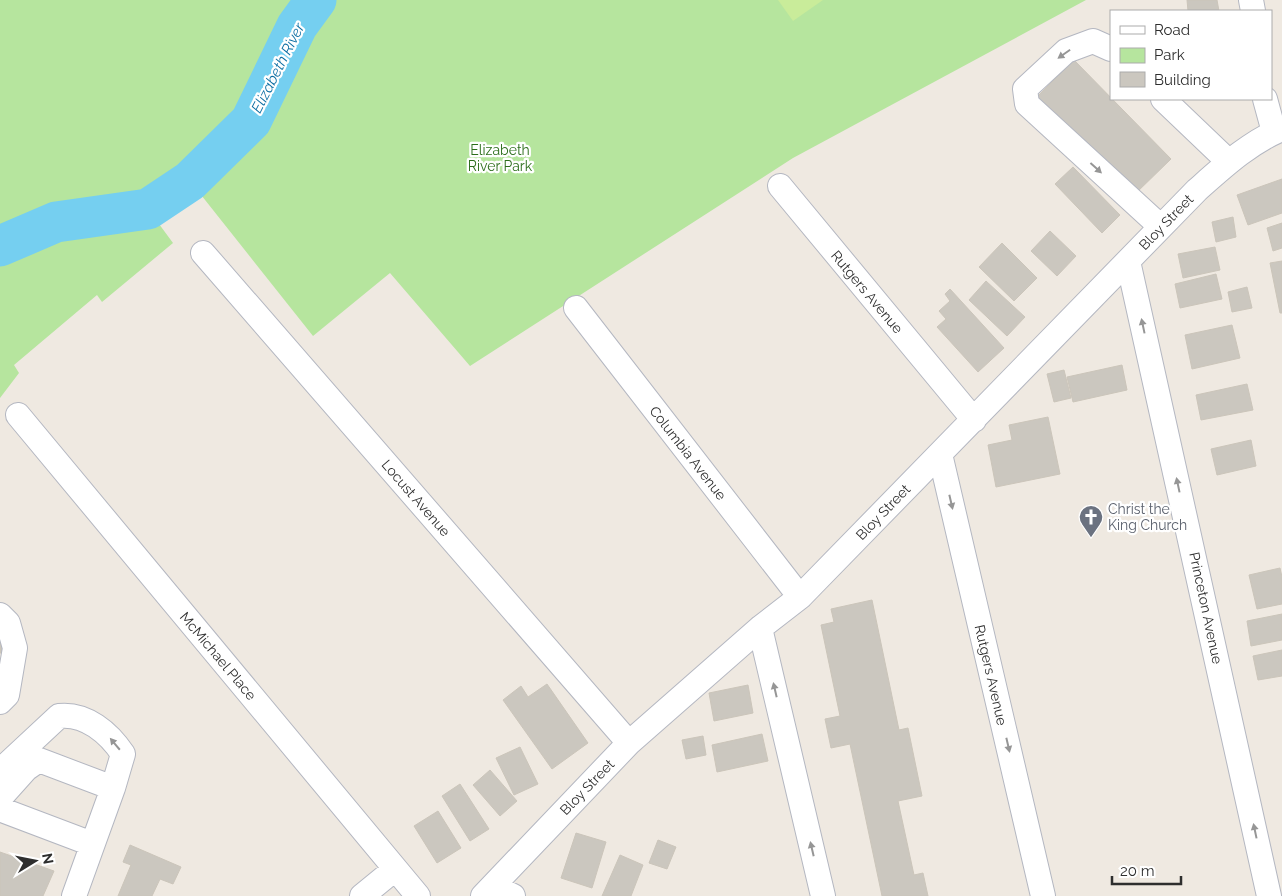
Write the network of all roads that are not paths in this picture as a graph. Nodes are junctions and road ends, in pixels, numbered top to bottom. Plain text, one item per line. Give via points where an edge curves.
1 (1110, 48) edge
2 (1265, 100) edge
3 (1178, 104) edge
4 (1278, 130) edge
5 (1229, 162) junction
6 (780, 186) dead end
7 (1161, 227) junction
8 (203, 253) dead end
9 (1128, 261) junction
10 (576, 308) dead end
11 (18, 415) dead end
12 (974, 420) junction
13 (940, 454) junction
14 (800, 597) junction
15 (0, 615) edge
16 (760, 628) junction
17 (0, 702) edge
18 (629, 743) junction
19 (0, 771) edge
20 (113, 788) junction
21 (0, 798) edge
22 (0, 806) edge
23 (92, 844) junction
24 (395, 870) junction
25 (496, 893) edge
26 (74, 896) edge
27 (362, 896) edge
28 (418, 896) edge
29 (823, 896) edge
30 (1043, 896) edge
31 (1269, 896) edge

1 -> 7 street via 1093,41 1066,51 1025,88 1027,104
2 - 4 street
3 - 5 street
4 - 5 street, Bloy Street
5 - 7 street, Bloy Street
6 - 12 street, Rutgers Avenue
7 - 9 street, Bloy Street
8 - 18 street, Locust Avenue
9 - 12 street, Bloy Street
31 -> 9 street, Princeton Avenue
10 - 14 street, Columbia Avenue
11 - 24 street, McMichael Place
12 - 13 street, Bloy Street
13 - 14 street, Bloy Street
13 -> 30 street, Rutgers Avenue
14 - 16 street, Bloy Street
15 - 17 street via 8,623 15,648 7,695
16 - 18 street, Bloy Street
29 -> 16 street
18 - 25 street, Bloy Street
20 -> 19 street via 123,754 104,731 88,721 68,715 59,716
20 - 21 street via 39,760 26,769
20 - 23 street
22 - 23 street via 2,810
23 - 26 street
24 - 27 street
24 - 28 street, McMichael Place

